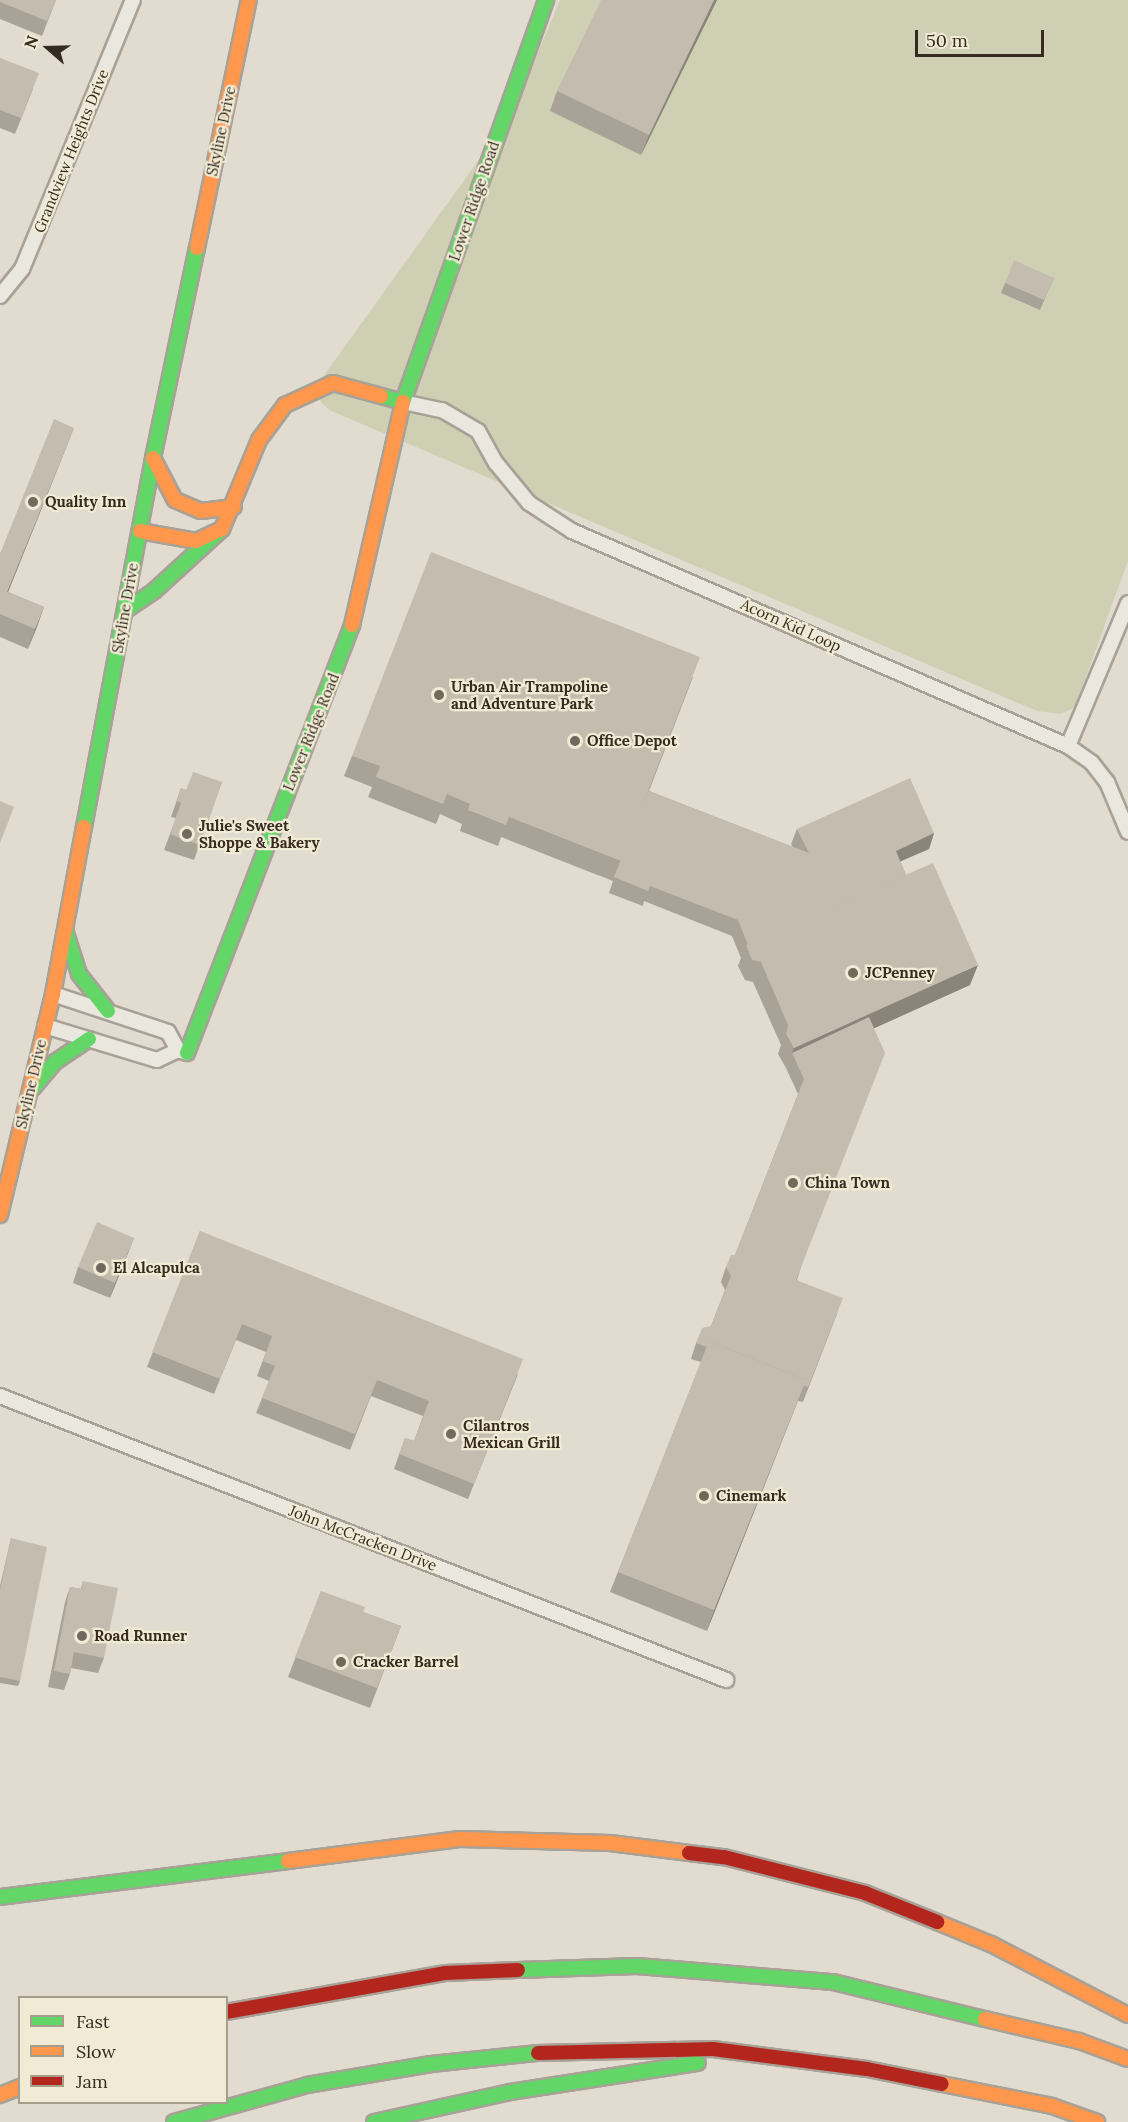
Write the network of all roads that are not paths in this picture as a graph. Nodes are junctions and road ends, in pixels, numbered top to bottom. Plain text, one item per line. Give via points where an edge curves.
1 (133, 0) edge
2 (249, 0) edge
3 (546, 0) edge
4 (0, 296) edge
5 (403, 402) junction
6 (153, 458) junction
7 (234, 507) junction
8 (222, 529) junction
9 (140, 531) junction
10 (1128, 603) edge
11 (126, 610) junction
12 (1068, 746) junction
13 (1128, 832) edge
14 (64, 926) junction
15 (53, 994) junction
16 (108, 1011) junction
17 (45, 1026) junction
18 (89, 1039) junction
19 (183, 1052) junction
20 (29, 1093) junction
21 (0, 1215) edge
22 (0, 1396) edge
23 (726, 1680) dead end
24 (0, 1897) edge
25 (228, 2012) edge
26 (1128, 2015) edge
27 (1128, 2059) edge
28 (867, 2069) junction
29 (18, 2088) edge
30 (0, 2095) edge
31 (174, 2122) edge
32 (374, 2122) edge
33 (1097, 2122) edge

1 - 4 street, Grandview Heights Drive via 22,269
2 - 6 main road, Skyline Drive
3 - 5 main road, Lower Ridge Road
5 - 7 main road via 333,383 285,405 259,440
5 - 12 street, Acorn Kid Loop via 442,410 478,431 496,463 529,503 572,531
5 - 19 main road, Lower Ridge Road via 350,634
6 - 7 main road via 175,500 201,510
6 - 9 main road, Skyline Drive
7 - 8 main road
8 - 9 main road via 196,541
8 - 11 main road via 154,591
9 - 11 main road, Skyline Drive
10 - 12 street
11 - 14 main road, Skyline Drive
12 - 13 street, Acorn Kid Loop via 1092,764 1107,782
14 - 15 main road, Skyline Drive
14 - 16 main road via 79,974
15 - 16 street
15 - 17 main road, Skyline Drive
16 - 19 street via 168,1032
17 - 18 street
17 - 20 main road, Skyline Drive
18 - 19 street via 157,1060
18 - 20 main road via 55,1062
20 - 21 main road, Skyline Drive
22 - 23 street, John McCracken Drive
24 - 26 main road via 460,1839 551,1838 668,1849 781,1869 885,1900 991,1944
25 - 27 main road via 445,1973 637,1966 833,1982 1079,2041
28 - 31 main road via 713,2049 574,2050 431,2064 307,2085
28 - 32 main road via 757,2063 679,2064 620,2078 510,2092
28 - 33 main road via 1052,2106
29 - 30 main road

